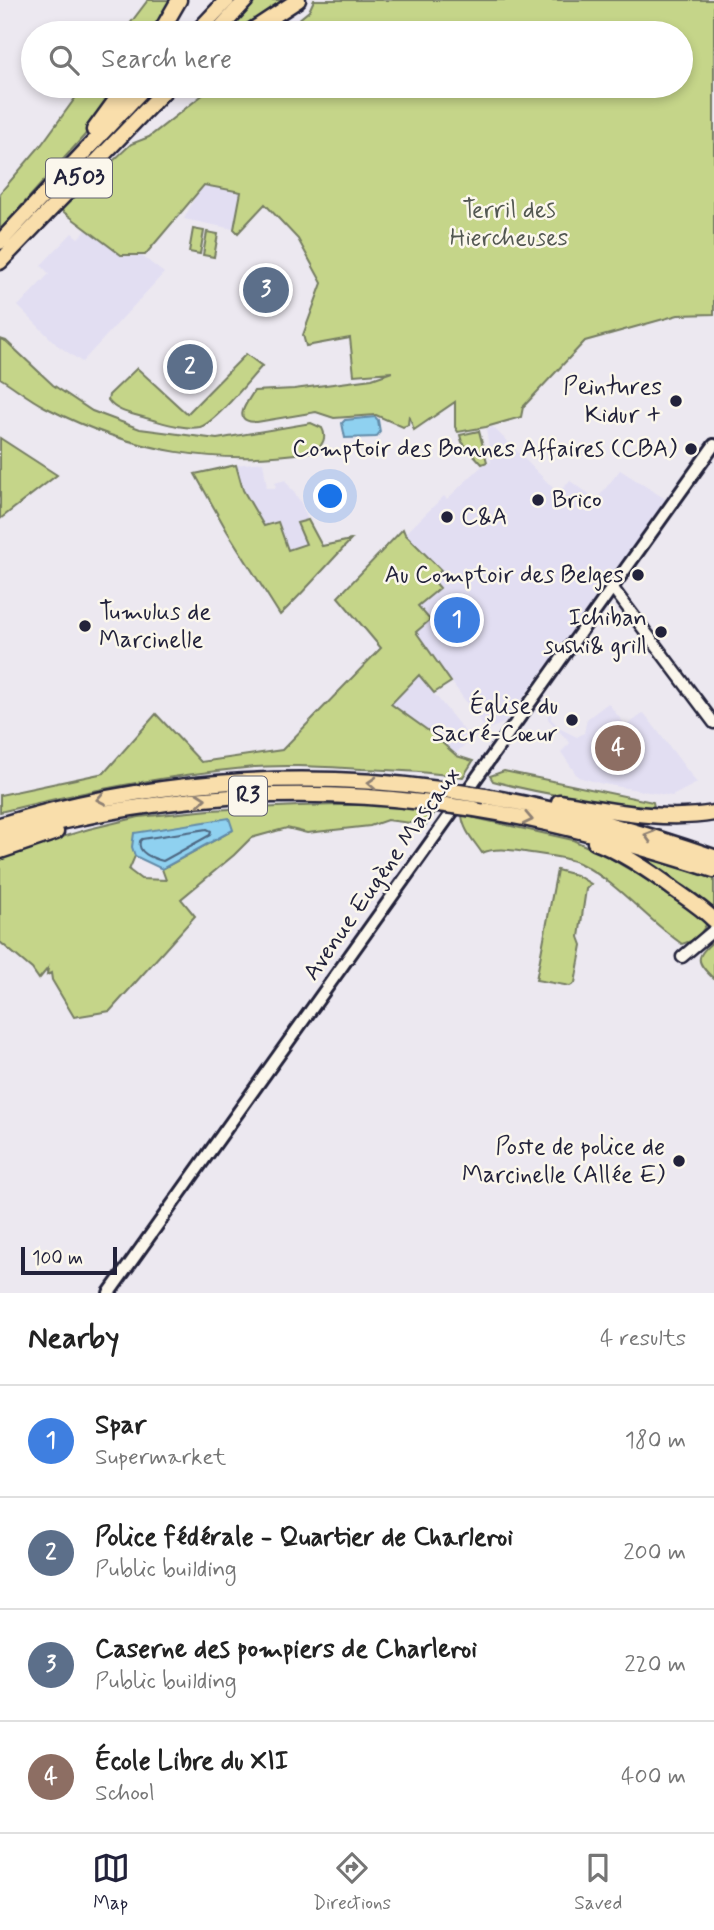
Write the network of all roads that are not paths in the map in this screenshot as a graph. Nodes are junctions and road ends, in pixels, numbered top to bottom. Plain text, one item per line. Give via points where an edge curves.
1 (179, 0) edge
2 (227, 0) edge
3 (246, 0) edge
4 (298, 0) edge
5 (167, 21) edge
6 (207, 21) edge
7 (227, 21) edge
8 (266, 21) edge
9 (118, 98) edge
10 (135, 98) edge
11 (157, 98) edge
12 (90, 146) junction
13 (0, 242) edge
14 (0, 262) edge
15 (714, 445) edge
16 (612, 587) junction
17 (714, 723) edge
18 (525, 803) junction
19 (62, 807) junction
20 (133, 808) junction
21 (714, 813) edge
22 (0, 818) edge
23 (0, 825) edge
24 (566, 827) junction
25 (0, 838) edge
26 (0, 851) edge
27 (714, 857) edge
28 (714, 870) edge
29 (714, 920) edge
30 (714, 930) edge
31 (682, 957) dead end
32 (109, 1293) edge

1 - 5 highway
2 - 6 highway
3 - 7 highway
4 - 8 highway
9 - 12 highway via 92,134
10 - 12 highway, A503
11 - 14 highway, A503
12 - 13 highway, A503
15 - 16 main road, Avenue Eugène Mascaux
16 - 17 street
16 - 32 main road, Avenue Eugène Mascaux
18 -> 19 highway, R3, bridge via 439,789 290,780 129,794
18 - 21 highway via 544,800 674,817
27 -> 18 highway, R3
19 - 22 highway
19 - 23 highway, R3
20 -> 24 highway, R3, bridge via 291,794 363,796 475,809
20 - 25 highway, R3
20 - 26 highway
24 - 28 highway, R3
24 - 29 highway via 625,856
30 - 31 street

